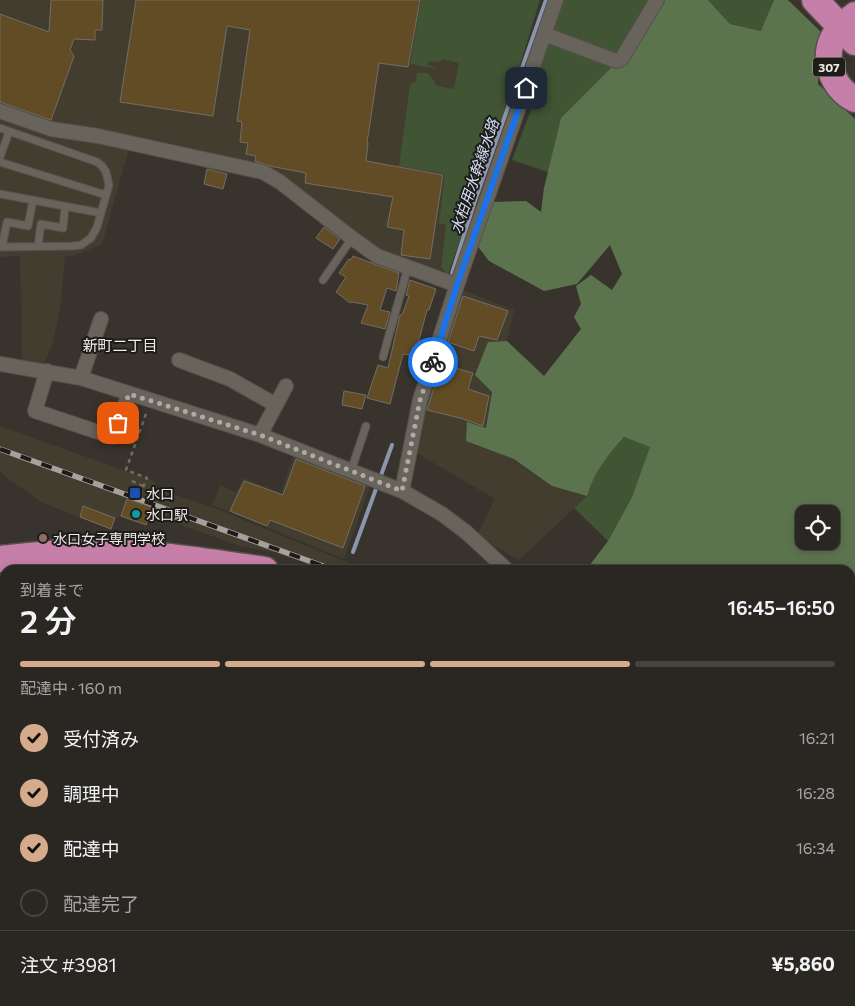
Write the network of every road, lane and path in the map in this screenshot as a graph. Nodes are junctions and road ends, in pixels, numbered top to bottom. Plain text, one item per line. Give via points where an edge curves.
1 (556, 0) edge
2 (657, 0) edge
3 (815, 0) edge
4 (840, 0) edge
5 (852, 25) edge
6 (544, 34) junction
7 (855, 99) edge
8 (0, 112) edge
9 (0, 128) edge
10 (9, 132) junction
11 (0, 157) edge
12 (0, 162) edge
13 (0, 194) edge
14 (106, 195) junction
15 (33, 200) junction
16 (66, 207) junction
17 (101, 213) junction
18 (352, 238) junction
19 (38, 246) junction
20 (1, 247) edge
21 (408, 267) junction
22 (323, 280) dead end
23 (457, 285) junction
24 (101, 319) dead end
25 (383, 357) dead end
26 (179, 360) dead end
27 (0, 364) edge
28 (47, 371) junction
29 (81, 378) junction
30 (286, 386) dead end
31 (129, 394) junction
32 (151, 401) junction
33 (276, 405) junction
34 (366, 426) dead end
35 (260, 435) junction
36 (350, 472) junction
37 (132, 481) dead end
38 (144, 486) junction
39 (402, 491) junction
40 (137, 502) dead end
41 (0, 559) edge
42 (226, 565) edge
43 (502, 565) edge

1 - 6 street
2 - 6 street via 621,60
3 - 5 highway
4 - 5 highway
5 - 7 highway, 307 via 835,35 831,42 829,66 840,88
6 - 23 street
8 - 18 street via 51,129 263,172
9 - 10 lane
10 - 11 lane
10 - 14 lane via 97,162 108,178
12 - 14 lane
13 - 15 lane
14 - 17 lane
15 - 16 lane
15 - 20 lane via 28,226 7,222
16 - 17 lane
16 - 19 lane via 63,228 41,224
17 - 19 lane via 95,233 80,245
18 - 21 street via 377,256
18 - 22 lane
19 - 20 lane
21 - 23 street
21 - 25 lane
23 - 39 street via 420,400
24 - 29 street
26 - 33 street via 230,379
27 - 28 street
28 - 29 street
28 - 31 street via 35,411 113,437
29 - 31 street
30 - 33 street
31 - 32 street
32 - 35 street
32 - 38 path via 126,470 146,478
33 - 35 street
34 - 36 lane
35 - 36 street
36 - 39 street
37 - 38 path
38 - 40 path
39 - 43 street via 450,520
41 - 42 highway via 91,552

